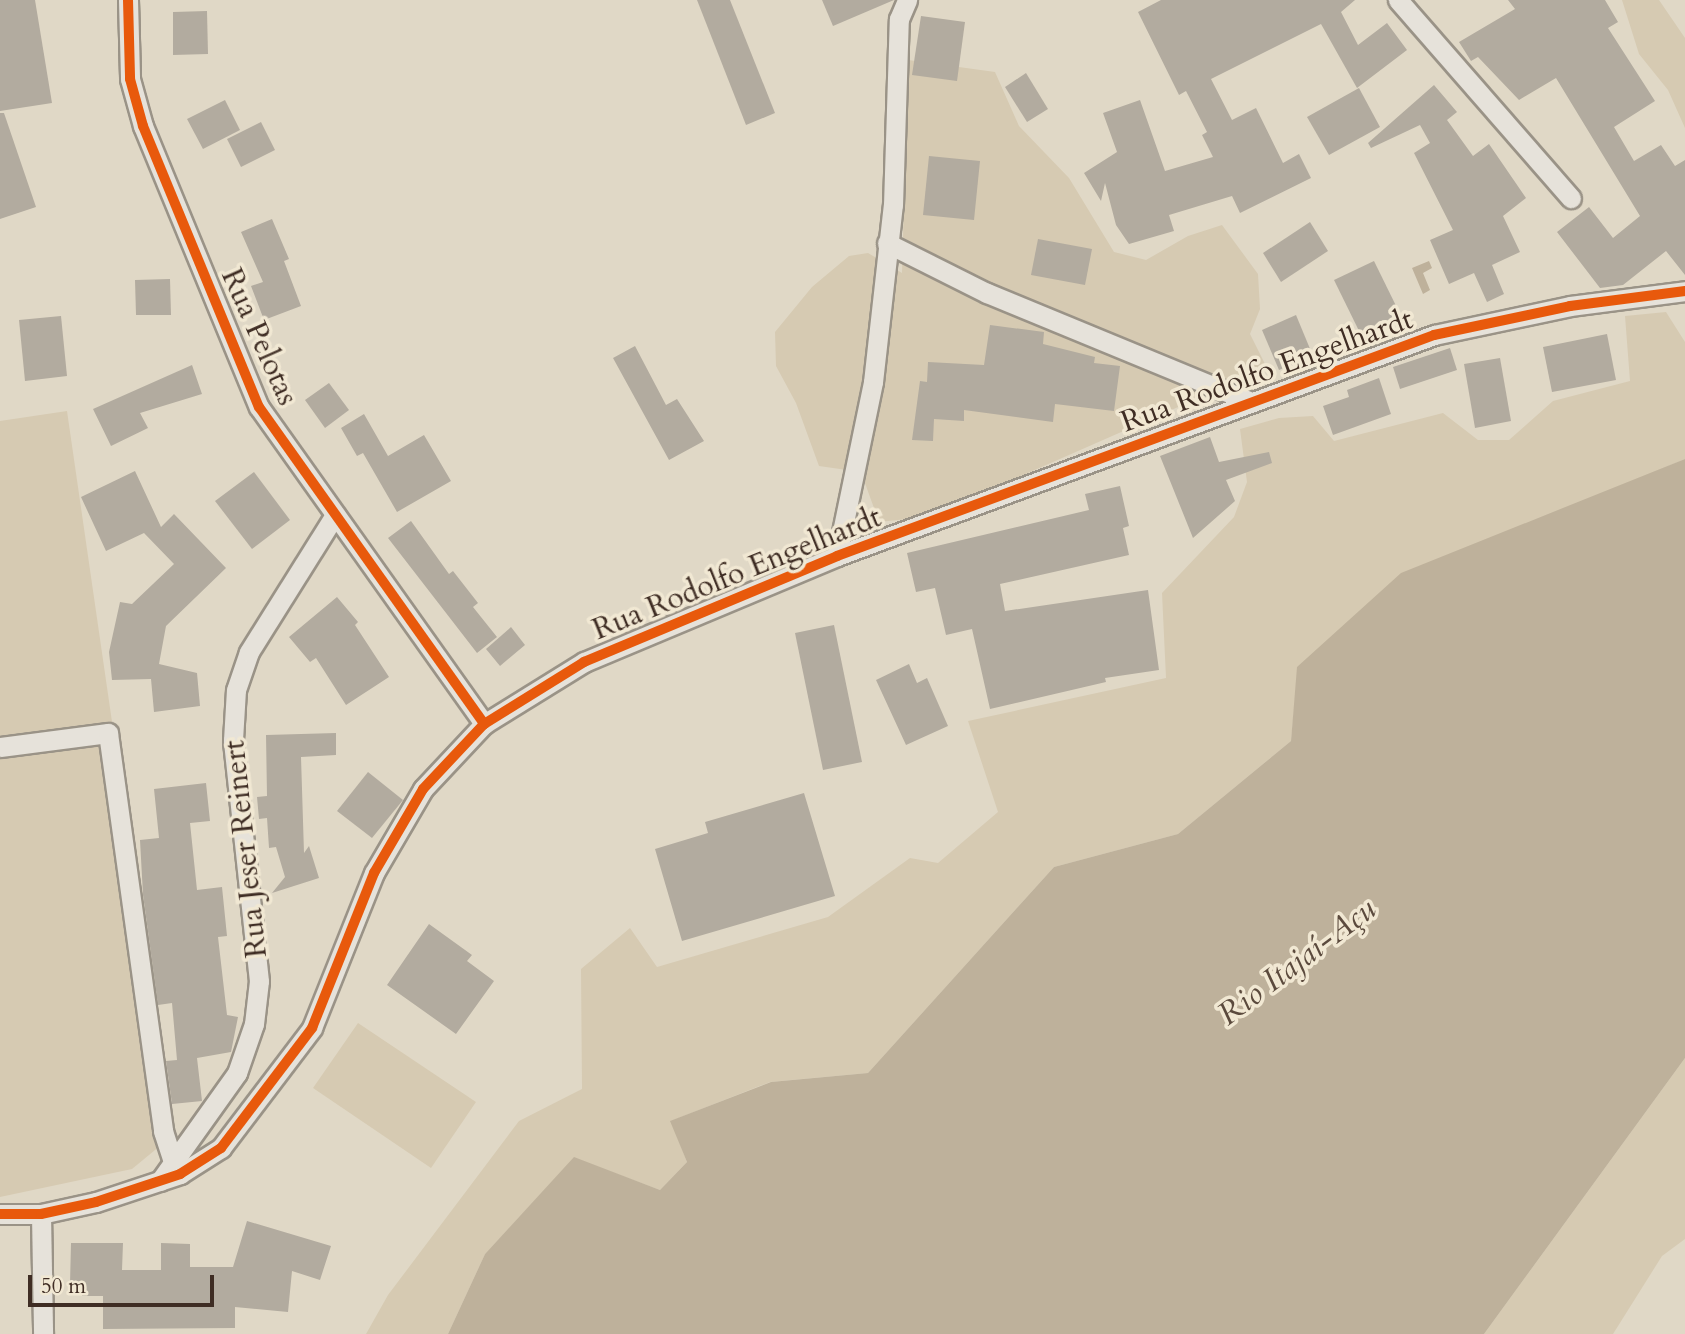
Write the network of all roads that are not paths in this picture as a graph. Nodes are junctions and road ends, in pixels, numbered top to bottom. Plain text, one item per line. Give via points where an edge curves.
1 (128, 0) edge
2 (907, 0) edge
3 (1398, 0) edge
4 (1571, 198) dead end
5 (887, 243) junction
6 (1685, 291) edge
7 (1250, 401) junction
8 (335, 515) junction
9 (837, 556) junction
10 (484, 724) junction
11 (0, 747) edge
12 (172, 1158) junction
13 (160, 1181) junction
14 (0, 1214) edge
15 (40, 1214) junction
16 (43, 1334) edge

1 - 8 street, Rua Pelotas via 130,79 143,126 259,407
2 - 5 street via 899,19
3 - 4 street
5 - 7 street via 987,293
5 - 9 street via 873,382
6 - 7 street, Rua Rodolfo Engelhardt via 1570,306 1434,335
7 - 9 street, Rua Rodolfo Engelhardt
8 - 10 street, Rua Pelotas
8 - 12 street, Rua Jeser Reinert via 249,652 236,690 233,740 259,981 254,1024 237,1073
9 - 10 street, Rua Rodolfo Engelhardt via 584,662
10 - 13 street, Rua Rodolfo Engelhardt via 423,789 373,873 313,1028 221,1147 180,1174
11 - 12 street via 108,733 163,1131
12 - 13 street, Rua Jeser Reinert
13 - 15 street, Rua Rodolfo Engelhardt
14 - 15 street, Rua Rodolfo Engelhardt
15 - 16 street

